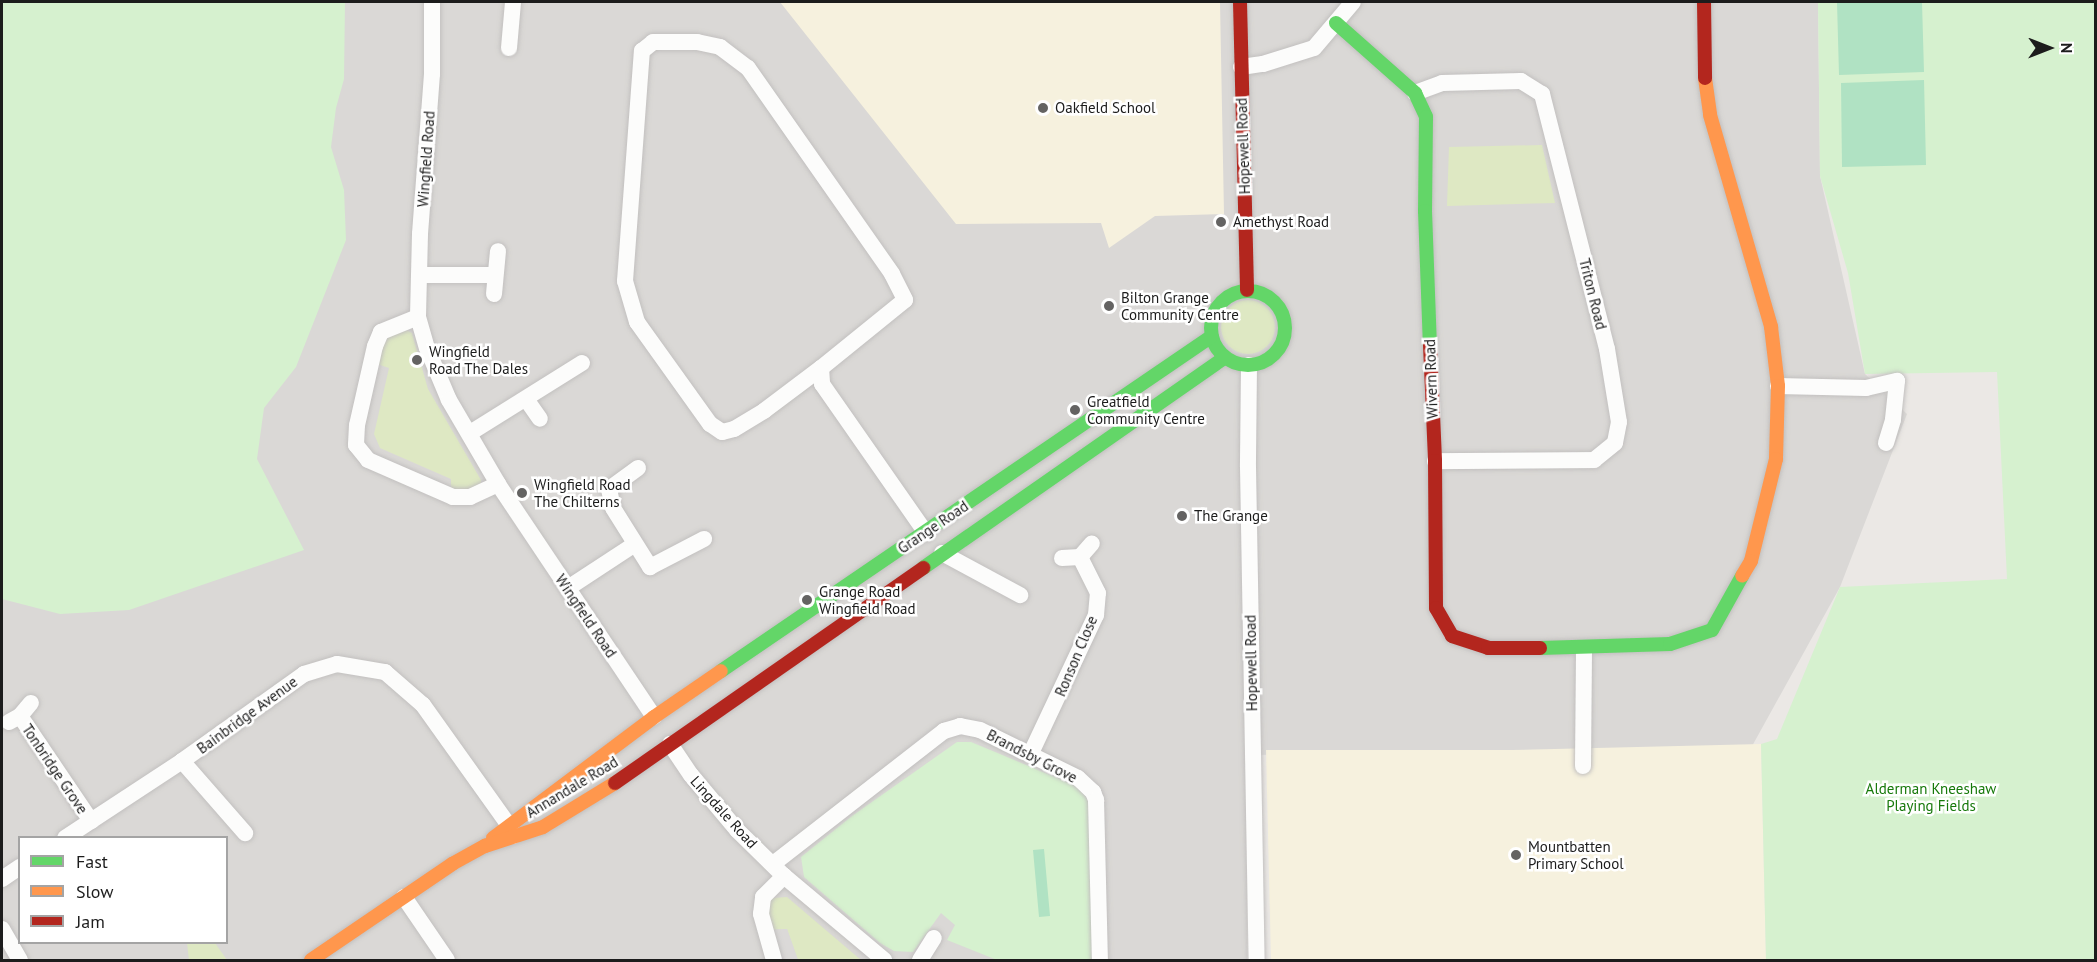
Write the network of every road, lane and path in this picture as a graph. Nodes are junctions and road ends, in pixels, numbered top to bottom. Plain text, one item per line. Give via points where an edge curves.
1 (432, 2) edge
2 (513, 2) edge
3 (1239, 2) edge
4 (1353, 2) edge
5 (1704, 2) edge
6 (1336, 23) junction
7 (509, 48) dead end
8 (1241, 67) junction
9 (1415, 93) junction
10 (498, 252) dead end
11 (420, 275) junction
12 (494, 275) junction
13 (1247, 290) junction
14 (494, 294) dead end
15 (418, 316) junction
16 (1212, 336) junction
17 (1225, 357) junction
18 (582, 363) dead end
19 (1249, 365) junction
20 (821, 368) junction
21 (1778, 386) junction
22 (525, 399) junction
23 (540, 418) dead end
24 (471, 433) junction
25 (1886, 443) dead end
26 (1435, 461) junction
27 (638, 468) dead end
28 (498, 484) junction
29 (926, 533) junction
30 (704, 539) dead end
31 (1092, 543) dead end
32 (635, 544) junction
33 (942, 553) junction
34 (1080, 556) junction
35 (1062, 558) dead end
36 (568, 588) junction
37 (1020, 595) dead end
38 (1584, 648) junction
39 (31, 703) dead end
40 (654, 717) junction
41 (670, 744) junction
42 (1031, 753) junction
43 (182, 761) junction
44 (1583, 766) dead end
45 (90, 821) junction
46 (511, 831) junction
47 (245, 833) dead end
48 (67, 836) edge
49 (18, 868) edge
50 (778, 870) junction
51 (2, 879) edge
52 (404, 897) junction
53 (2, 929) edge
54 (933, 938) dead end
55 (20, 960) edge
56 (311, 960) edge
57 (447, 960) edge
58 (774, 960) edge
59 (884, 960) edge
60 (920, 960) edge
61 (1100, 960) edge
62 (1257, 960) edge

1 - 11 street, Wingfield Road via 432,74
2 - 7 street
3 - 8 street, Hopewell Road
4 - 6 street
5 - 21 street, Wivern Road via 1704,69 1710,115 1771,327
6 - 8 street via 1314,48
6 - 9 street, Wivern Road
8 - 13 street, Hopewell Road
9 - 26 street, Wivern Road via 1426,117 1425,211
9 - 26 street, Triton Road via 1442,83 1521,81 1542,94 1607,350 1619,422 1615,443 1594,460
10 - 12 street
11 - 12 street
11 - 15 street, Wingfield Road
12 - 14 street
13 - 16 street via 1226,297 1218,305 1211,325
13 - 19 street via 1270,297 1284,315 1286,327 1279,349 1271,358
15 - 24 street, Wingfield Road via 440,382
15 - 28 street via 381,332 357,425 356,445 368,460 453,497 470,497
16 - 17 street
16 - 29 street, Grange Road
17 - 19 street
17 - 33 street, Grange Road
18 - 22 street
19 - 62 street, Hopewell Road
20 - 20 street via 905,300 892,274 748,68 720,46 653,42 642,51 625,281 637,322 710,424 722,432 764,411
20 - 29 street via 822,384
21 - 25 street via 1866,388 1897,381
21 - 38 street, Wivern Road via 1776,459 1751,561 1712,630 1670,644
22 - 23 street
22 - 24 street
24 - 28 street, Wingfield Road
26 - 38 street, Wivern Road via 1436,608 1452,636 1488,648
27 - 32 street via 609,489 613,508
28 - 36 street, Wingfield Road
29 - 33 street
29 - 40 street, Grange Road
30 - 32 street via 650,567
31 - 34 street
32 - 36 street
33 - 37 street, Grange Road
33 - 41 street, Grange Road
34 - 35 street
34 - 42 street, Ronson Close via 1098,593 1096,615
36 - 40 street, Wingfield Road
38 - 44 street
39 - 45 street, Tonbridge Grove via 14,719
40 - 46 street, Annandale Road
41 - 46 street, Annandale Road via 543,827
41 - 50 street, Lingdale Road via 737,830
42 - 50 street, Brandsby Grove via 980,730 960,726 944,731
42 - 61 street, Brandsby Grove via 1078,777 1096,800
43 - 45 street, Bainbridge Avenue
43 - 46 street, Bainbridge Avenue via 304,674 337,664 385,672 423,705
43 - 47 street
45 - 48 street, Bainbridge Avenue
46 - 52 street, Annandale Road
49 - 51 street
50 - 58 street via 763,897 761,914
50 - 59 street, Lingdale Road
52 - 56 street, Annandale Road
52 - 57 street
53 - 55 street
54 - 60 street

